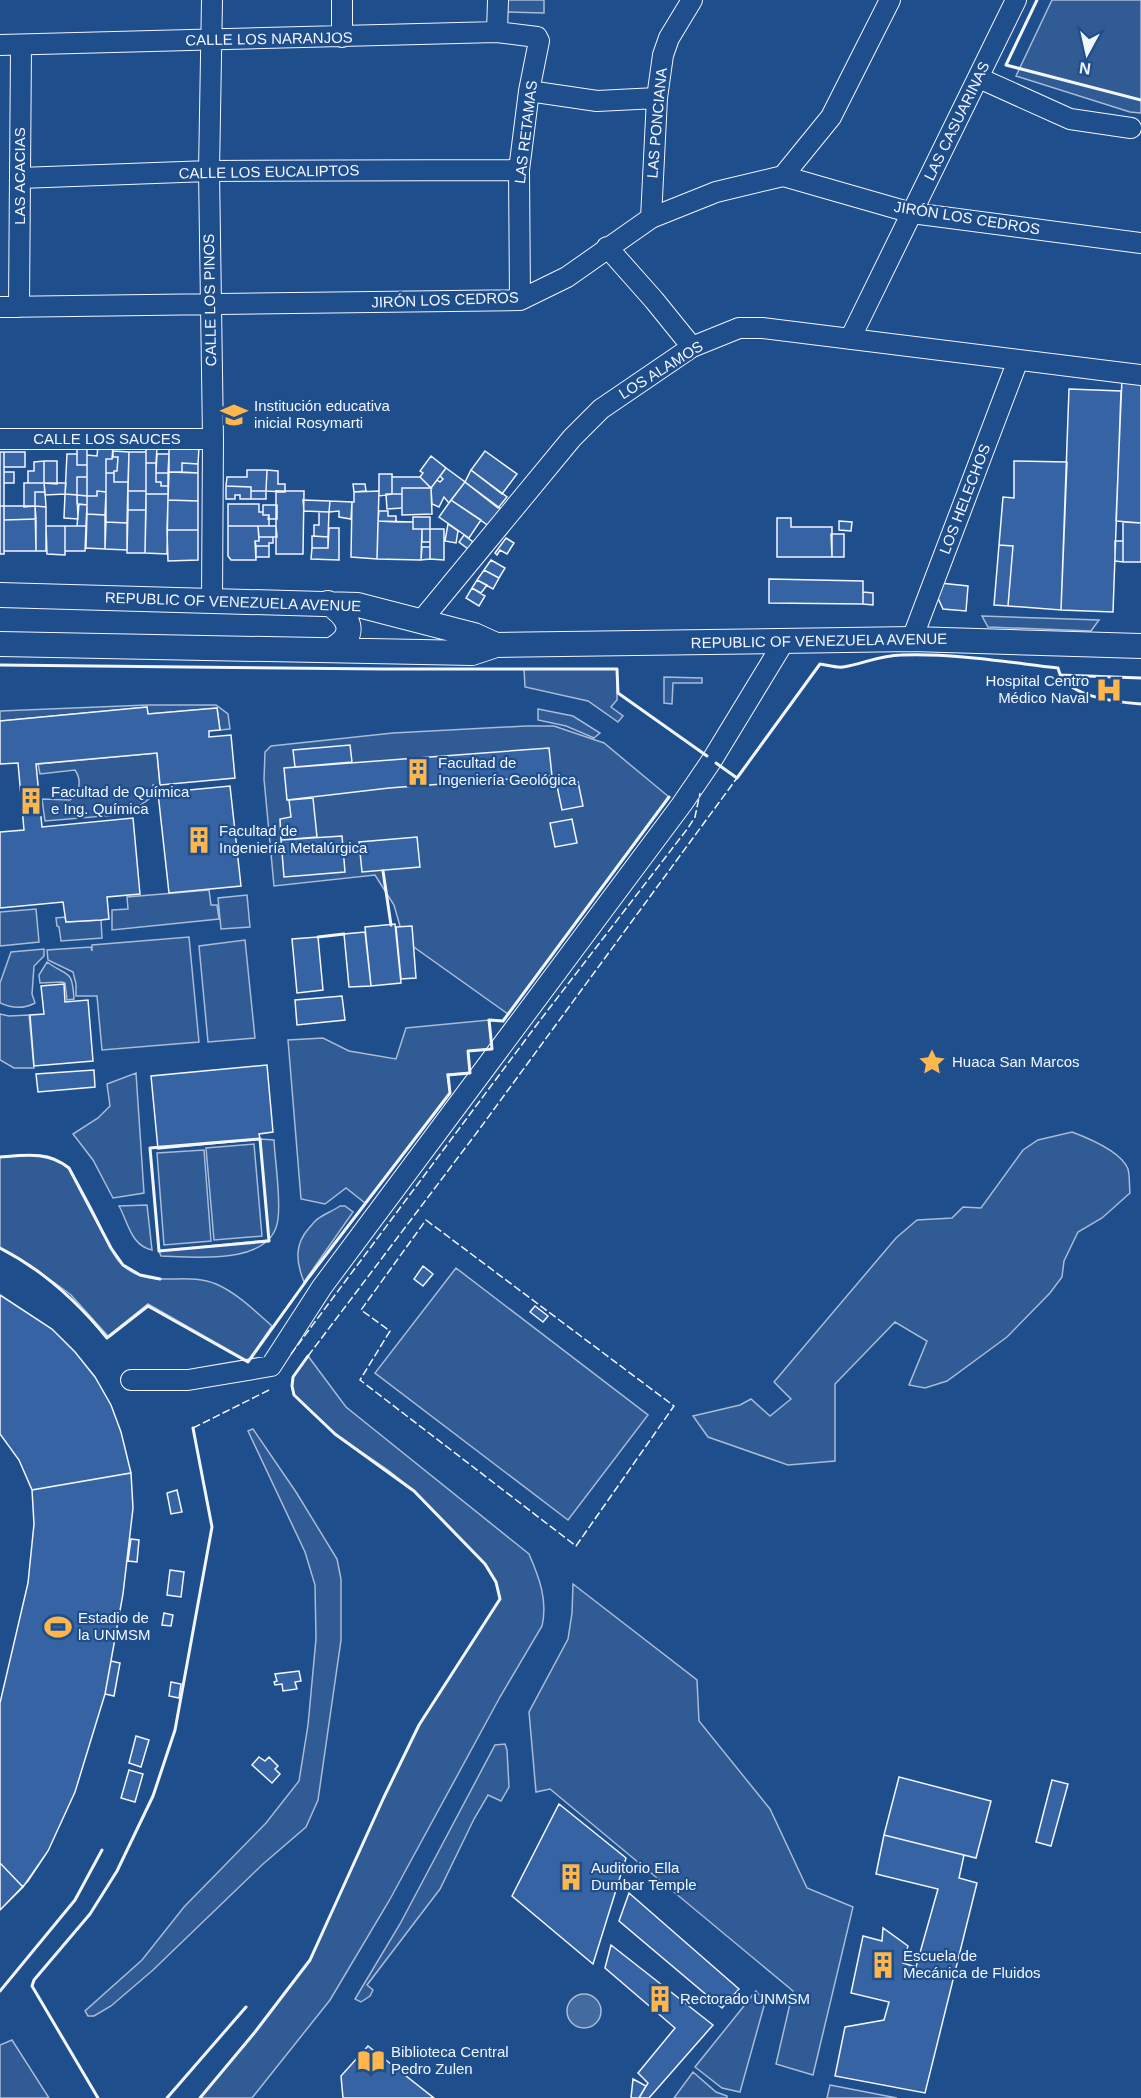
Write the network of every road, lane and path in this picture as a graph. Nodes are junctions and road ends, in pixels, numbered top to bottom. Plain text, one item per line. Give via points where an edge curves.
1 (212, 0) edge
2 (342, 0) edge
3 (498, 0) edge
4 (692, 0) edge
5 (890, 0) edge
6 (1016, 0) edge
7 (497, 32) junction
8 (342, 38) junction
9 (537, 38) joint
10 (212, 40) junction
11 (0, 45) edge
12 (21, 46) junction
13 (979, 78) junction
14 (530, 91) junction
15 (657, 98) junction
16 (1131, 128) dead end
17 (519, 170) junction
18 (209, 171) junction
19 (783, 176) junction
20 (20, 178) junction
21 (912, 213) junction
22 (651, 218) junction
23 (1141, 243) edge
24 (607, 247) junction
25 (520, 300) junction
26 (210, 304) junction
27 (10, 307) edge
28 (850, 339) junction
29 (692, 347) junction
30 (1018, 360) junction
31 (1141, 375) edge
32 (0, 439) edge
33 (213, 440) junction
34 (0, 595) edge
35 (212, 600) junction
36 (328, 603) junction
37 (422, 621) junction
38 (912, 639) junction
39 (785, 640) junction
40 (0, 644) edge
41 (496, 645) junction
42 (1141, 646) edge
43 (333, 649) junction
44 (131, 1380) dead end

1 - 10 street, CALLE LOS PINOS
2 - 8 street
3 - 7 street
4 - 15 street, LAS PONCIANA via 666,45
5 - 19 street via 831,117
6 - 13 street, LAS CASUARINAS
7 - 8 street, CALLE LOS NARANJOS
7 - 9 street, CALLE LOS NARANJOS
8 - 10 street, CALLE LOS NARANJOS
9 - 14 street, LAS RETAMAS
10 - 12 street, CALLE LOS NARANJOS
10 - 18 street, CALLE LOS PINOS
11 - 12 street, CALLE LOS NARANJOS
12 - 20 street, LAS ACACIAS
13 - 16 street via 1070,119
13 - 21 street, LAS CASUARINAS
14 - 15 street via 597,101
14 - 17 street, LAS RETAMAS
15 - 22 street, LAS PONCIANA
17 - 18 street, CALLE LOS EUCALIPTOS
17 - 25 street, LAS RETAMAS
18 - 20 street, CALLE LOS EUCALIPTOS
18 - 26 street, CALLE LOS PINOS
19 - 21 street, JIRÓN LOS CEDROS
19 - 22 street, JIRÓN LOS CEDROS via 716,192
20 - 27 street, LAS ACACIAS
21 - 23 street, JIRÓN LOS CEDROS
21 - 28 street, LAS CASUARINAS
22 - 24 street, JIRÓN LOS CEDROS
24 - 25 street, JIRÓN LOS CEDROS via 567,277
24 - 29 street
25 - 26 street, JIRÓN LOS CEDROS
26 - 27 street, JIRÓN LOS CEDROS
26 - 33 street, CALLE LOS PINOS
28 - 29 street, LOS ALAMOS via 751,327
28 - 30 street, LOS ALAMOS
29 - 37 street, LOS ALAMOS via 591,418
30 - 31 street, LOS ALAMOS
30 - 38 street, LOS HELECHOS
32 - 33 street, CALLE LOS SAUCES
33 - 35 street, CALLE LOS PINOS
34 - 35 main road, REPUBLIC OF VENEZUELA AVENUE
35 - 36 main road, REPUBLIC OF VENEZUELA AVENUE
36 - 37 main road, REPUBLIC OF VENEZUELA AVENUE via 368,606
36 - 43 main road via 345,616 348,626 342,644
37 - 41 main road, REPUBLIC OF VENEZUELA AVENUE
38 - 39 main road, REPUBLIC OF VENEZUELA AVENUE
38 - 42 main road, REPUBLIC OF VENEZUELA AVENUE
39 - 41 main road, REPUBLIC OF VENEZUELA AVENUE
39 - 44 street via 682,804 322,1287 271,1365 188,1380
40 - 43 main road, REPUBLIC OF VENEZUELA AVENUE
41 - 43 main road, REPUBLIC OF VENEZUELA AVENUE via 472,653

